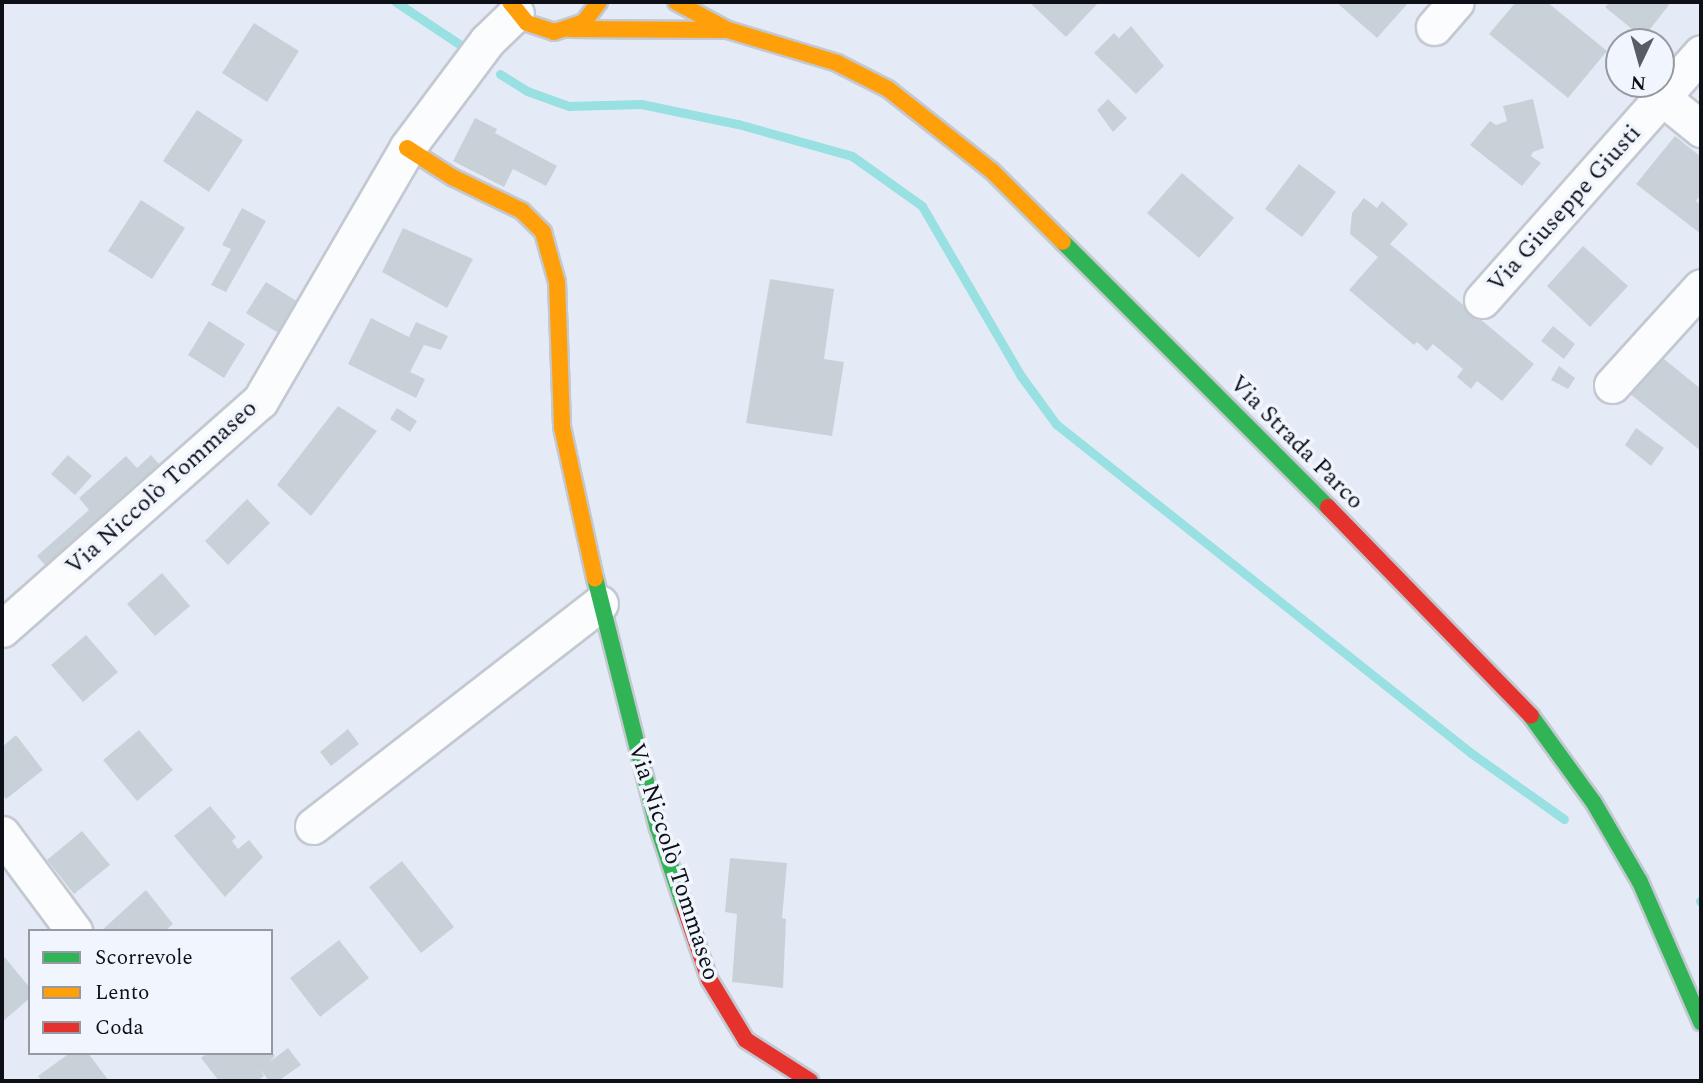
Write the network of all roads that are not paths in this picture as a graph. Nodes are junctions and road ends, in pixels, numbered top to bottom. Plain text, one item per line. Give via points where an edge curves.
1 (599, 2) edge
2 (676, 2) edge
3 (510, 5) edge
4 (569, 29) junction
5 (728, 30) junction
6 (1701, 54) edge
7 (1664, 99) junction
8 (1701, 129) edge
9 (407, 148) junction
10 (1701, 287) edge
11 (1482, 300) dead end
12 (1612, 385) dead end
13 (600, 603) junction
14 (2, 629) edge
15 (313, 826) dead end
16 (2, 834) edge
17 (73, 929) edge
18 (1701, 1021) edge
19 (810, 1081) edge

1 - 4 main road via 584,22
2 - 5 main road, Via Strada Parco
3 - 4 main road, Via Strada Parco via 540,29
3 - 9 street, Via Niccolò Tommaseo
4 - 5 main road, Via Strada Parco
5 - 18 main road, Via Strada Parco via 837,64 888,89 935,123 1002,181 1492,671 1542,729 1594,803 1640,882
6 - 7 street, Via Giuseppe Giusti
7 - 8 street
7 - 11 street, Via Giuseppe Giusti
9 - 13 main road, Via Niccolò Tommaseo via 452,177 522,211 543,232 557,282 562,427
9 - 14 street, Via Niccolò Tommaseo via 260,401
10 - 12 street
13 - 15 street
13 - 19 main road, Via Niccolò Tommaseo via 644,782 709,979 747,1040 780,1066
16 - 17 street

